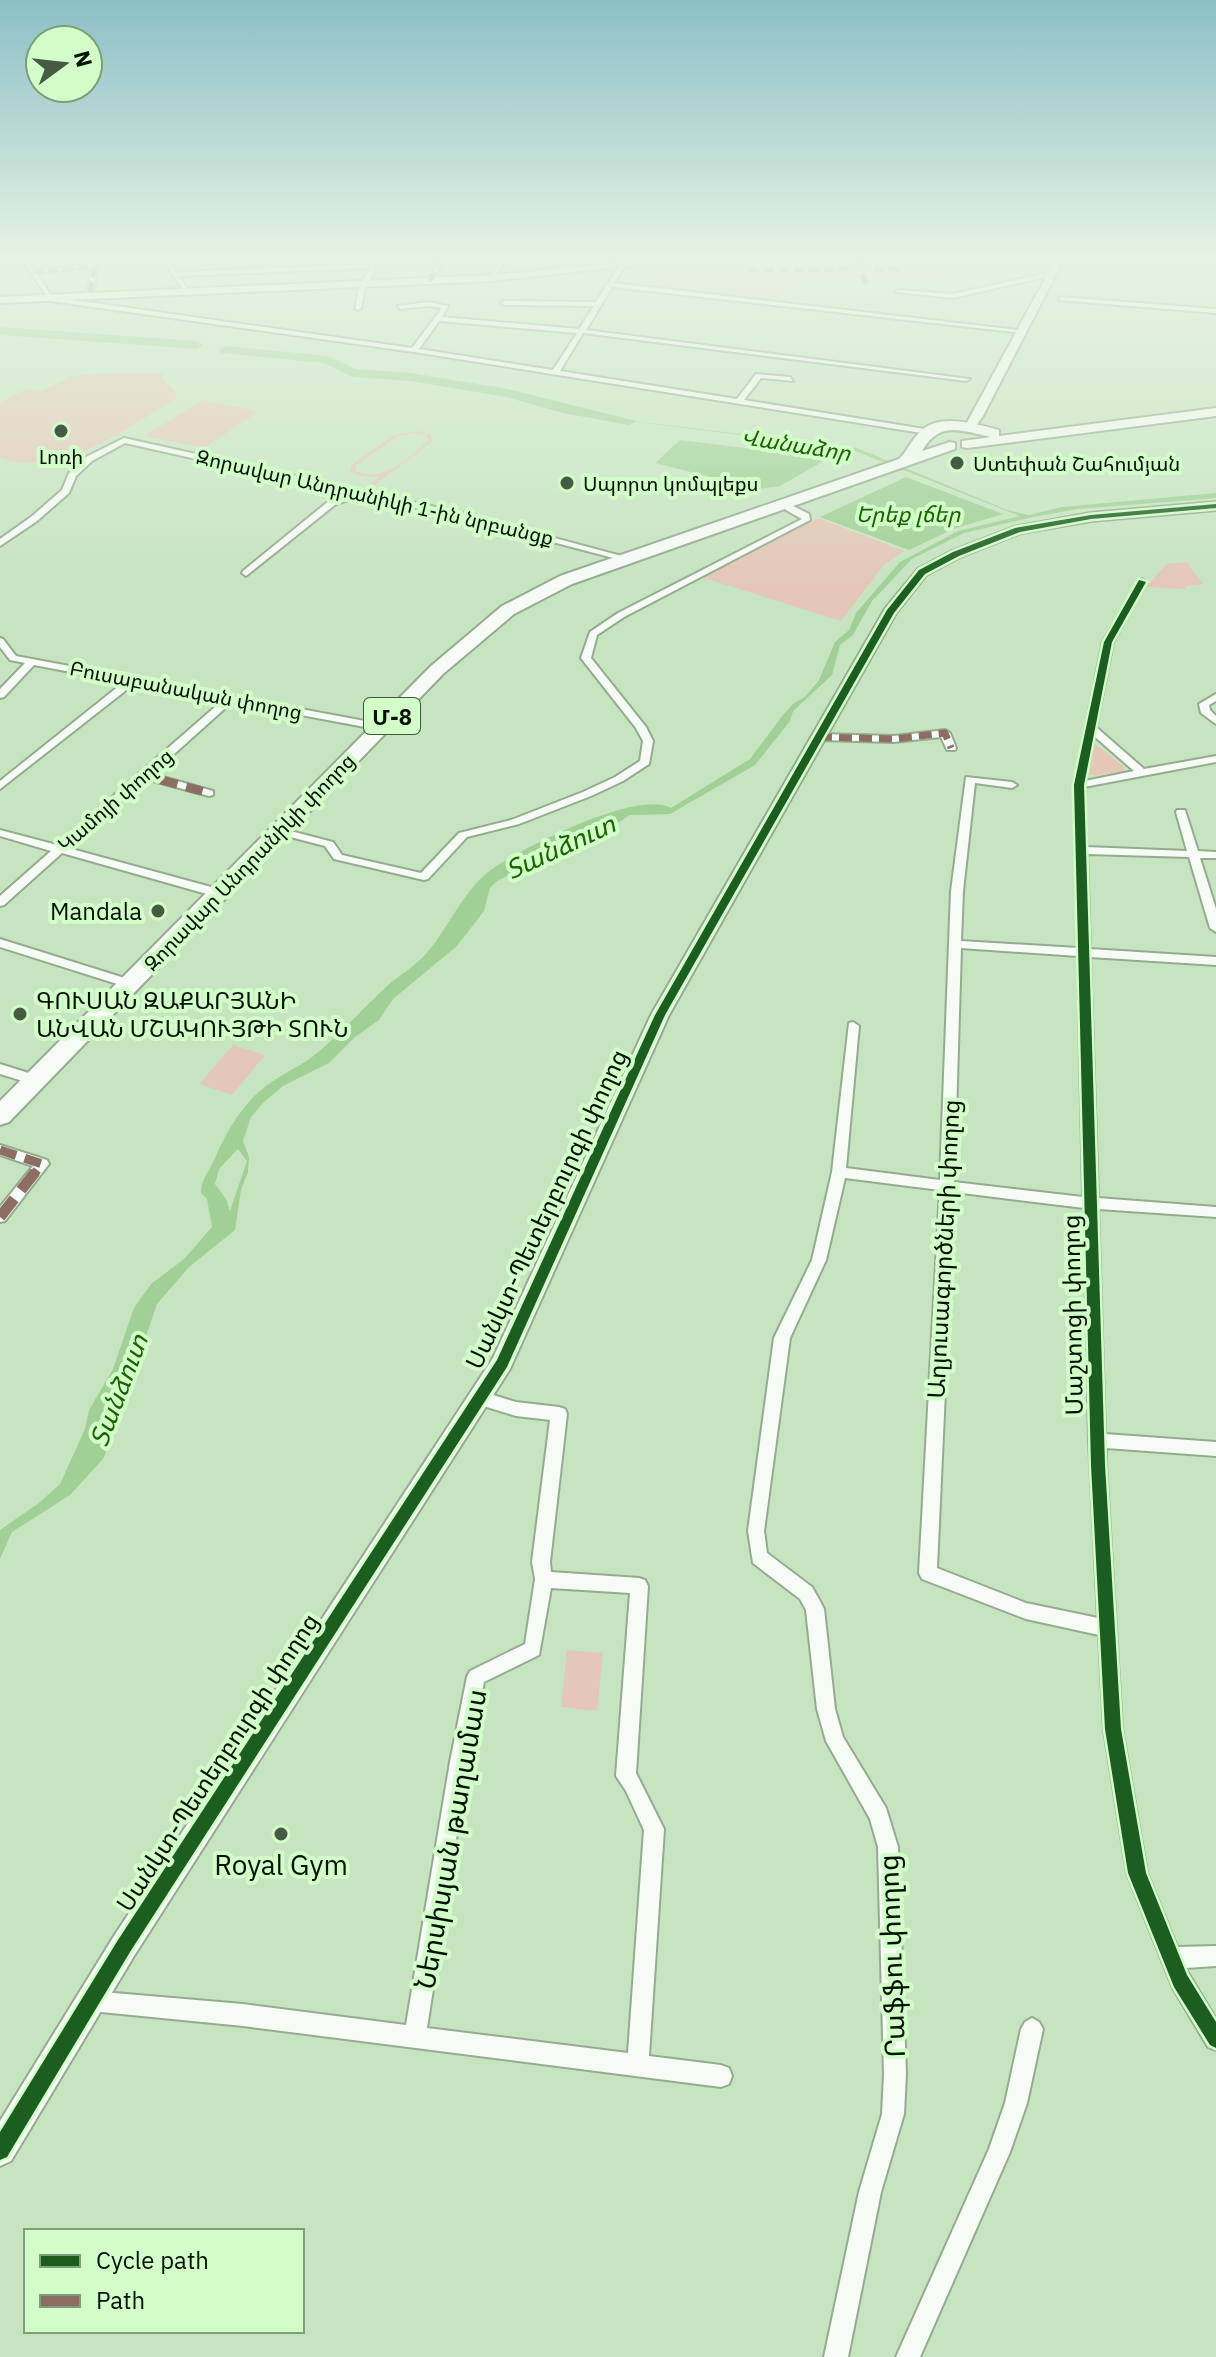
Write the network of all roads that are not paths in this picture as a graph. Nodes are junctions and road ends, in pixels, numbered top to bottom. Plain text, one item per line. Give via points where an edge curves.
1 (506, 365) edge
2 (560, 365) edge
3 (854, 365) edge
4 (1005, 365) edge
5 (555, 373) junction
6 (790, 379) dead end
7 (966, 379) dead end
8 (739, 402) junction
9 (1216, 412) edge
10 (926, 434) junction
11 (970, 434) junction
12 (950, 446) junction
13 (905, 461) junction
14 (365, 494) junction
15 (782, 504) junction
16 (1216, 506) edge
17 (0, 543) edge
18 (625, 558) junction
19 (246, 573) dead end
20 (1142, 582) dead end
21 (0, 641) edge
22 (0, 657) edge
23 (13, 658) junction
24 (32, 661) junction
25 (132, 680) junction
26 (0, 695) edge
27 (1216, 697) edge
28 (230, 699) junction
29 (1216, 721) edge
30 (381, 727) junction
31 (1090, 727) junction
32 (819, 737) junction
33 (951, 748) dead end
34 (1216, 759) edge
35 (1142, 773) junction
36 (144, 775) junction
37 (1012, 785) dead end
38 (1079, 785) junction
39 (0, 786) edge
40 (209, 793) dead end
41 (1181, 812) dead end
42 (279, 831) junction
43 (0, 833) edge
44 (60, 849) junction
45 (1080, 850) junction
46 (1194, 854) junction
47 (1216, 855) edge
48 (218, 893) junction
49 (0, 902) edge
50 (1216, 928) edge
51 (0, 943) edge
52 (956, 944) junction
53 (1083, 954) junction
54 (1216, 961) edge
55 (130, 984) junction
56 (853, 1026) dead end
57 (0, 1069) edge
58 (36, 1080) junction
59 (0, 1116) edge
60 (0, 1150) edge
61 (839, 1172) junction
62 (947, 1188) junction
63 (1091, 1203) junction
64 (1216, 1212) edge
65 (0, 1217) edge
66 (480, 1398) junction
67 (1097, 1440) junction
68 (1216, 1449) edge
69 (544, 1579) junction
70 (1107, 1628) junction
71 (1216, 1956) edge
72 (1170, 1958) junction
73 (91, 2001) junction
74 (1032, 2029) dead end
75 (415, 2037) junction
76 (1216, 2039) edge
77 (638, 2064) junction
78 (721, 2076) dead end
79 (0, 2150) edge
80 (836, 2357) edge
81 (908, 2357) edge

1 - 5 street
2 - 5 street
3 - 7 street
4 - 11 street
5 - 8 street
6 - 8 street via 759,376
8 - 10 street
9 - 11 highway via 1021,437
10 - 11 highway via 945,427
10 - 12 highway via 930,443
10 - 13 highway
11 - 12 highway
12 - 13 highway, Մ-8
13 - 15 highway, Զորավար Անդրանիկի փողոց / Մ-8
14 - 17 street, Զորավար Անդրանիկի 1-ին նրբանցք via 124,440 89,459 72,475 66,491
14 - 18 street, Զորավար Անդրանիկի 1-ին նրբանցք
14 - 19 street via 333,502
15 - 18 highway, Զորավար Անդրանիկի փողոց / Մ-8
15 - 42 street via 806,520 593,634 586,658 648,741 645,762 619,779 515,822 463,835 424,877 338,857 329,844
16 - 32 street, Սանկտ-Պետերբուրգի փողոց via 1036,525 922,572 890,612
18 - 30 highway, Զորավար Անդրանիկի փողոց / Մ-8 via 508,610
20 - 31 street, Մաշտոցի փողոց via 1108,642
21 - 23 street
22 - 23 street, Բուսաբանական փողոց
23 - 24 street, Բուսաբանական փողոց
24 - 25 street, Բուսաբանական փողոց
24 - 26 street
25 - 28 street, Բուսաբանական փողոց
25 - 39 street
27 - 29 street via 1204,704
28 - 30 street, Բուսաբանական փողոց
28 - 36 street, Կամոյի փողոց
30 - 42 highway, Զորավար Անդրանիկի փողոց / Մ-8
31 - 35 street
31 - 38 street, Մաշտոցի փողոց
32 - 33 street via 894,739 945,733
32 - 66 street, Սանկտ-Պետերբուրգի փողոց via 660,1015 525,1315
34 - 35 street
35 - 38 street
36 - 40 street
36 - 44 street, Կամոյի փողոց
37 - 52 street, Աղյուսագործների փողոց via 970,779
38 - 45 street, Մաշտոցի փողոց
41 - 46 street
42 - 48 highway, Զորավար Անդրանիկի փողոց / Մ-8
43 - 44 street
44 - 48 street
44 - 49 street, Կամոյի փողոց
45 - 46 street
45 - 53 street, Մաշտոցի փողոց
46 - 47 street
46 - 50 street
48 - 55 highway, Զորավար Անդրանիկի փողոց / Մ-8
51 - 55 street
52 - 53 street
52 - 62 street, Աղյուսագործների փողոց
53 - 54 street
53 - 63 street, Մաշտոցի փողոց
55 - 58 highway, Զորավար Անդրանիկի փողոց / Մ-8
56 - 61 street, Րաֆֆու փողոց
57 - 58 street
58 - 59 highway, Զորավար Անդրանիկի փողոց / Մ-8
60 - 65 street via 42,1164
61 - 62 street
61 - 80 street, Րաֆֆու փողոց via 819,1260 782,1338 756,1531 759,1557 806,1593 815,1609 826,1709 835,1741 879,1815 888,1847 893,2114 870,2192
62 - 63 street
62 - 70 street, Աղյուսագործների փողոց via 928,1573 1026,1611
63 - 64 street
63 - 67 street, Մաշտոցի փողոց
66 - 69 street, Ներսիսյան թաղամաս via 559,1414 541,1562
66 - 73 street, Սանկտ-Պետերբուրգի փողոց
67 - 68 street
67 - 70 street, Մաշտոցի փողոց
69 - 75 street, Ներսիսյան թաղամաս via 533,1649 476,1677
69 - 77 street via 639,1586 626,1776 654,1829
70 - 72 street, Մաշտոցի փողոց via 1121,1790 1137,1873
71 - 72 street
72 - 76 street, Մաշտոցի փողոց
73 - 75 street
73 - 79 street, Սանկտ-Պետերբուրգի փողոց
74 - 81 street via 999,2152
75 - 77 street
77 - 78 street

